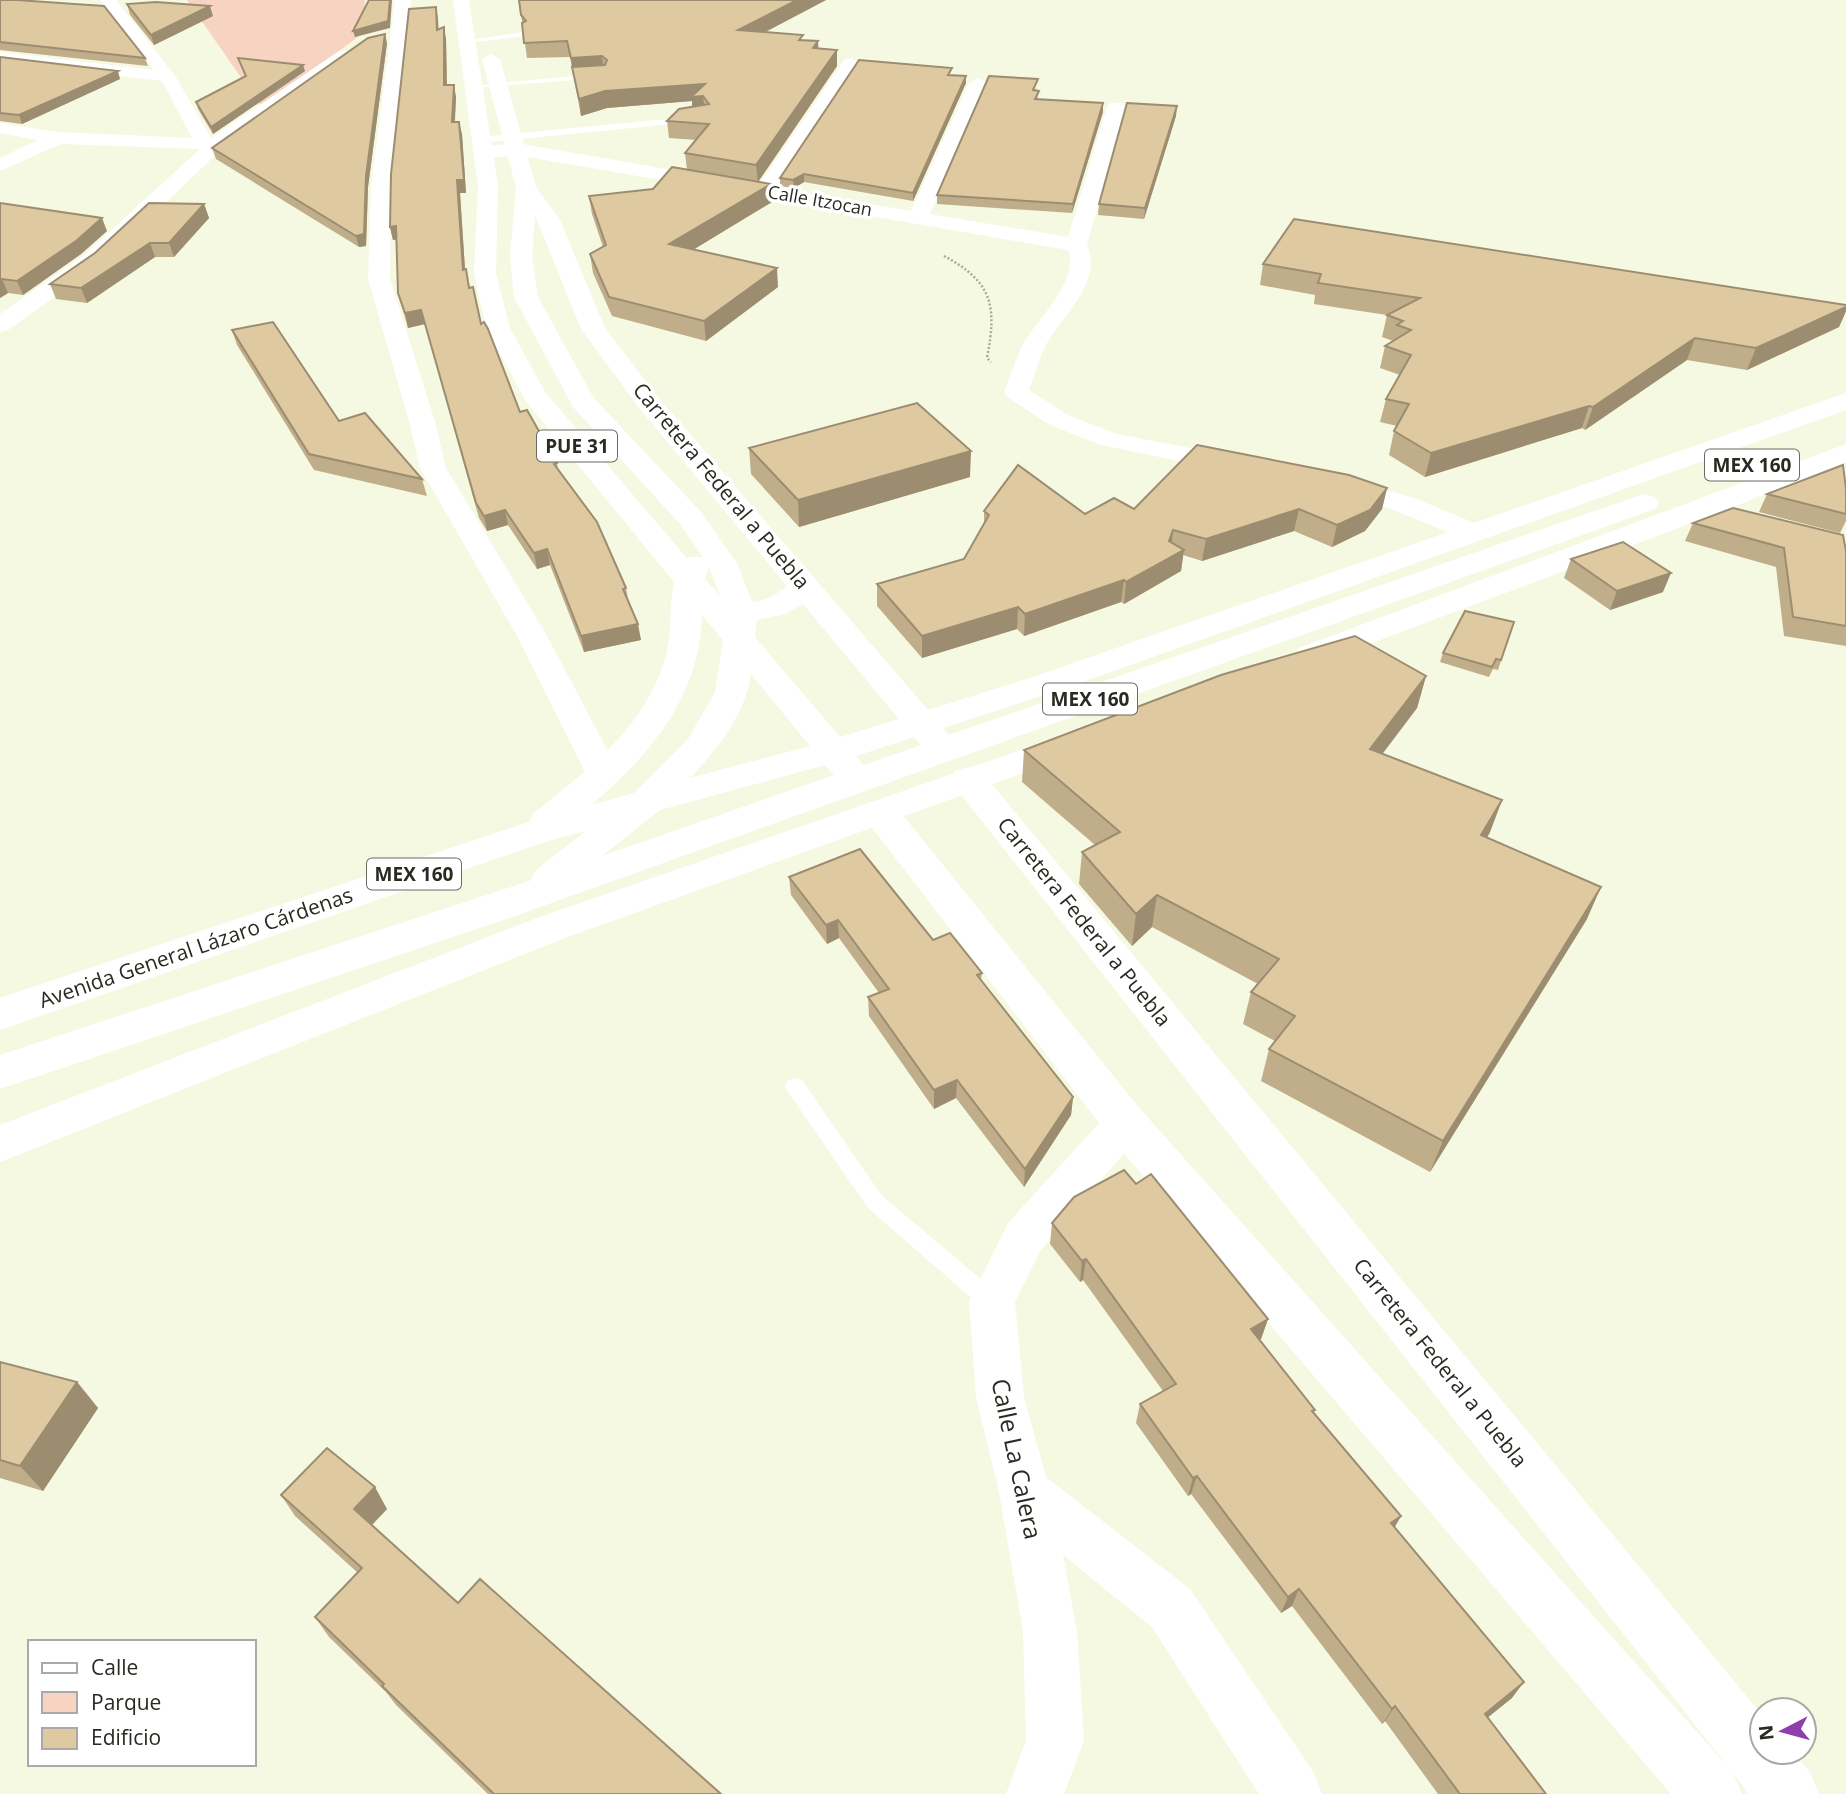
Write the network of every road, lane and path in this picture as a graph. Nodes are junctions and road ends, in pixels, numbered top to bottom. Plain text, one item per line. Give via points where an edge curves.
1 (20, 0) edge
2 (403, 0) edge
3 (461, 0) edge
4 (480, 0) edge
5 (946, 0) edge
6 (958, 2) dead end
7 (111, 4) edge
8 (139, 9) edge
9 (523, 34) edge
10 (380, 36) junction
11 (476, 40) junction
12 (0, 57) edge
13 (851, 64) dead end
14 (604, 76) edge
15 (168, 77) junction
16 (978, 83) dead end
17 (485, 85) junction
18 (1116, 107) dead end
19 (705, 118) edge
20 (0, 128) edge
21 (58, 138) junction
22 (513, 143) junction
23 (210, 144) junction
24 (481, 147) junction
25 (0, 165) edge
26 (526, 187) junction
27 (764, 191) junction
28 (918, 218) junction
29 (104, 222) dead end
30 (130, 226) junction
31 (1076, 245) junction
32 (938, 253) dead end
33 (0, 302) edge
34 (30, 306) junction
35 (0, 325) edge
36 (1016, 392) junction
37 (1846, 401) edge
38 (1846, 431) edge
39 (1846, 452) edge
40 (1257, 468) edge
41 (1310, 479) edge
42 (1703, 509) junction
43 (1741, 519) edge
44 (1472, 532) junction
45 (776, 550) junction
46 (689, 581) junction
47 (806, 586) junction
48 (715, 610) junction
49 (1279, 667) edge
50 (1048, 683) junction
51 (921, 723) junction
52 (834, 751) junction
53 (603, 774) junction
54 (968, 779) junction
55 (880, 812) junction
56 (520, 837) junction
57 (524, 898) junction
58 (551, 928) junction
59 (0, 1014) edge
60 (0, 1072) edge
61 (795, 1086) dead end
62 (1125, 1122) junction
63 (0, 1144) edge
64 (992, 1302) junction
65 (1025, 1492) junction
66 (1035, 1794) edge
67 (1293, 1794) edge
68 (1711, 1794) edge
69 (1788, 1794) edge

1 - 7 street
2 - 10 street
3 - 11 main road, Carretera Federal a Puebla / PUE 31
4 - 11 main road, Carretera Federal a Puebla / PUE 31
5 - 6 lane
7 - 8 street
7 - 15 street
9 - 11 lane
10 - 23 street
10 - 53 street via 379,279 433,468 531,634
11 - 17 main road, Carretera Federal a Puebla / PUE 31
12 - 15 street
13 - 27 street
14 - 17 lane
15 - 23 street
16 - 28 street
17 - 22 main road, Carretera Federal a Puebla / PUE 31
17 - 24 main road, Carretera Federal a Puebla / PUE 31
18 - 31 street
19 - 22 lane
20 - 21 street
21 - 23 street
21 - 25 street
22 - 24 street, Calle Itzocan
22 - 26 main road, Carretera Federal a Puebla / PUE 31
22 - 27 street, Calle Itzocan
23 - 30 street
24 - 46 main road, Carretera Federal a Puebla / PUE 31 via 488,186 485,273 498,328 534,395
26 - 45 main road, Carretera Federal a Puebla / PUE 31 via 549,220 593,329 649,403
26 - 57 main road via 521,256 526,297 582,401 691,519 722,563 741,621 732,692 701,746 648,801
27 - 28 street, Calle Itzocan
28 - 31 street, Calle Itzocan
29 - 30 street
30 - 34 street via 92,261
31 - 36 street via 1081,256 1073,291 1035,344
32 - 36 path via 967,267 990,294 993,328 987,358
33 - 34 street
34 - 35 street
36 - 40 street via 1059,420 1110,440
37 - 44 main road, MEX 160
38 - 57 main road, MEX 160
39 - 42 main road
41 - 44 street via 1404,504
42 - 43 street
42 - 49 main road
44 - 50 main road, MEX 160
45 - 46 main road via 747,548 705,557 695,565
45 - 47 main road, Carretera Federal a Puebla / PUE 31
46 - 48 main road, Carretera Federal a Puebla / PUE 31
46 - 53 main road via 683,651 672,688 638,744
47 - 48 main road via 775,609 753,613
47 - 51 main road, Carretera Federal a Puebla / PUE 31
48 - 52 main road, Carretera Federal a Puebla / PUE 31
50 - 51 main road, MEX 160
50 - 54 main road via 1099,734
51 - 52 main road, MEX 160
51 - 54 main road, Carretera Federal a Puebla / PUE 31
52 - 55 main road, Carretera Federal a Puebla / PUE 31
52 - 56 main road, Avenida General Lázaro Cárdenas / MEX 160
53 - 56 main road
54 - 55 main road
54 - 69 main road, Carretera Federal a Puebla / PUE 31
55 - 58 main road
55 - 62 main road, Carretera Federal a Puebla / PUE 31
56 - 58 main road
56 - 59 main road, Avenida General Lázaro Cárdenas / MEX 160
57 - 60 main road, MEX 160
58 - 63 main road
61 - 64 lane via 875,1202
62 - 64 street via 1024,1237
62 - 68 main road, Carretera Federal a Puebla / PUE 31
64 - 65 street, Calle La Calera via 1000,1397
65 - 66 street, Calle La Calera via 1050,1631 1055,1741
65 - 67 street via 1171,1608

